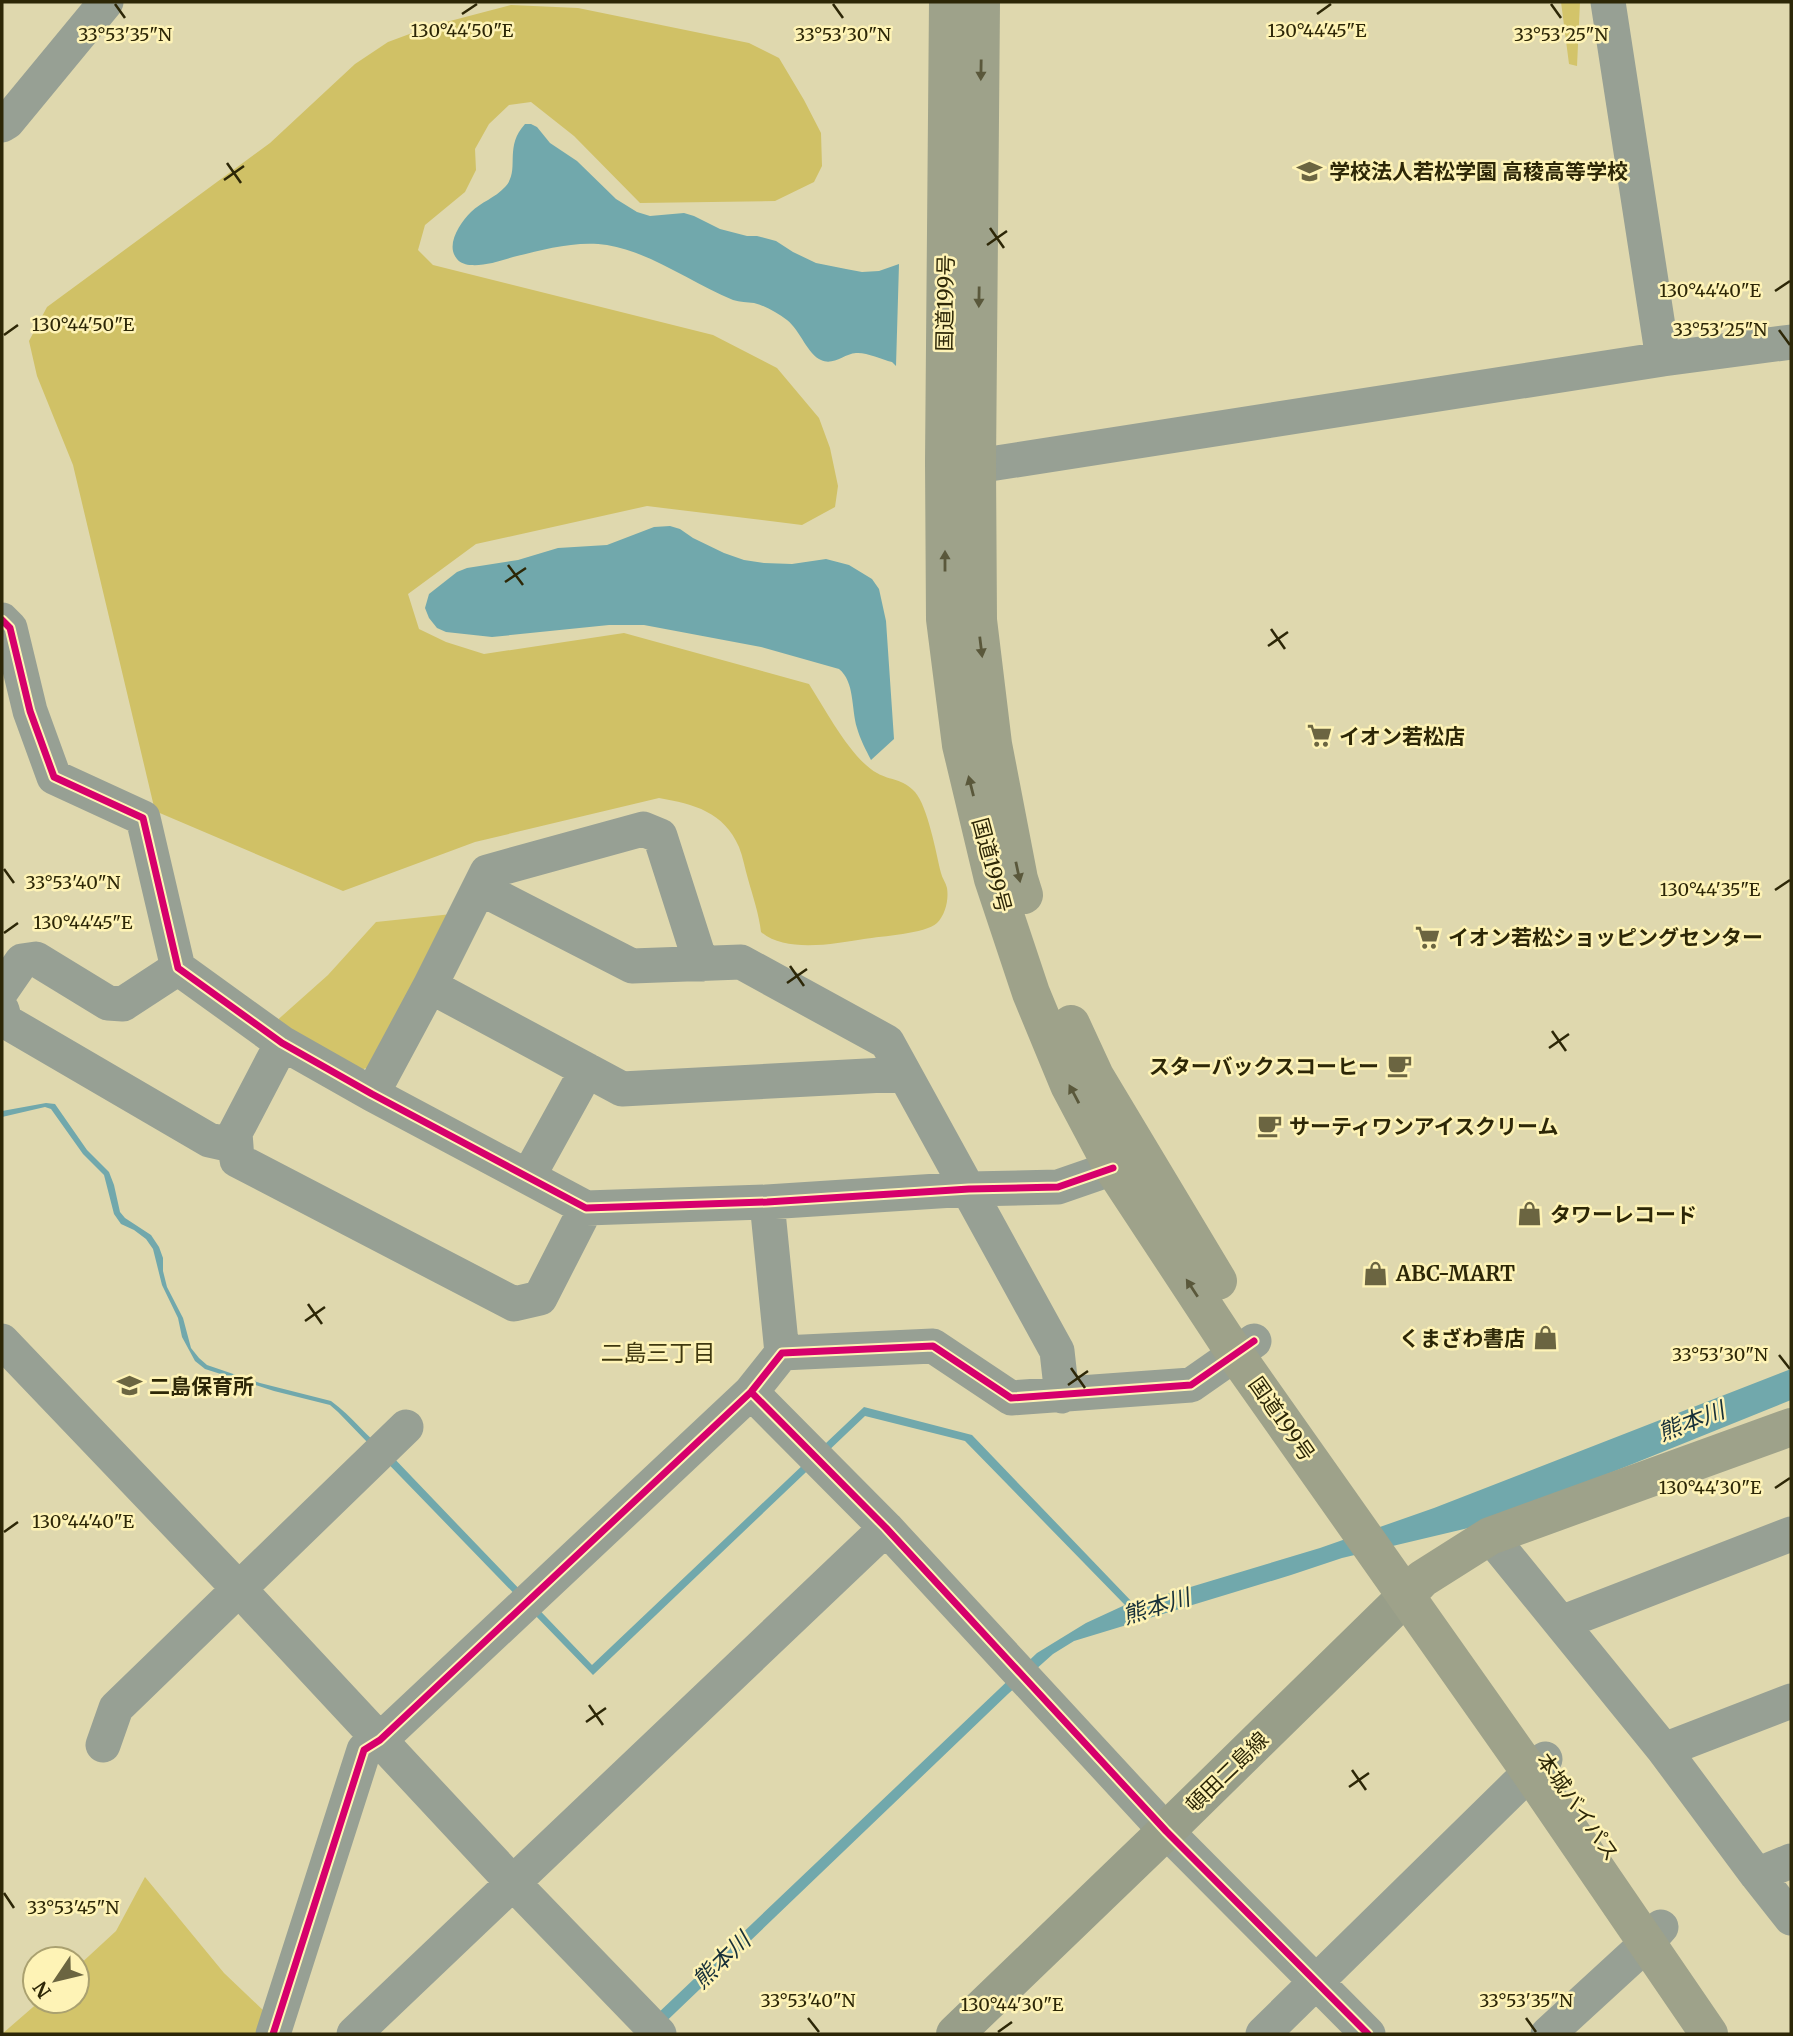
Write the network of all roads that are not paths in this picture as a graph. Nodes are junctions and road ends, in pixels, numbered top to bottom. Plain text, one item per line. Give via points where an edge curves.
1 (106, 2) edge
2 (948, 2) edge
3 (981, 2) edge
4 (1608, 2) edge
5 (2, 125) edge
6 (1791, 342) edge
7 (1663, 359) junction
8 (961, 464) junction
9 (2, 620) edge
10 (480, 888) junction
11 (701, 964) junction
12 (178, 968) junction
13 (430, 986) junction
14 (2, 990) edge
15 (2, 1010) edge
16 (282, 1043) junction
17 (587, 1070) junction
18 (904, 1074) junction
19 (372, 1094) junction
20 (236, 1146) junction
21 (1113, 1168) junction
22 (528, 1177) junction
23 (969, 1189) junction
24 (767, 1202) junction
25 (586, 1208) junction
26 (2, 1341) edge
27 (1245, 1348) junction
28 (782, 1353) junction
29 (751, 1392) junction
30 (1062, 1396) junction
31 (406, 1427) dead end
32 (1791, 1427) edge
33 (886, 1528) junction
34 (1791, 1534) edge
35 (1490, 1536) junction
36 (1403, 1571) junction
37 (238, 1588) junction
38 (1561, 1623) junction
39 (1791, 1701) edge
40 (380, 1740) junction
41 (103, 1745) dead end
42 (1664, 1750) junction
43 (1538, 1766) junction
44 (1167, 1831) junction
45 (1791, 1861) edge
46 (1756, 1875) junction
47 (513, 1883) junction
48 (1791, 1918) edge
49 (1654, 1935) junction
50 (1317, 1984) junction
51 (274, 2034) edge
52 (354, 2034) edge
53 (659, 2034) edge
54 (955, 2034) edge
55 (1263, 2034) edge
56 (1368, 2034) edge
57 (1548, 2034) edge
58 (1709, 2034) edge
59 (1735, 2034) edge

1 - 5 street
2 - 8 highway, 国道199号
3 -> 8 highway, 国道199号
4 - 7 street
6 - 7 street
7 - 8 street
21 -> 8 highway, 国道199号 via 1069,1085 1031,993 993,879 964,759 945,619
8 -> 27 highway, 国道199号 via 993,744 1019,879 1054,989 1095,1076
9 - 12 street via 10,628 30,711 54,777 143,818
10 - 11 street via 632,966
10 - 11 street via 487,872 643,828 660,836
10 - 13 street
11 - 18 street via 741,962 887,1042
12 - 14 street via 123,1004 108,1003 36,959 22,961
12 - 16 street
13 - 17 street
13 - 19 street
15 - 20 street via 5,1021 209,1140
16 - 19 street
16 - 20 street via 235,1133
17 - 18 street via 622,1089
17 - 22 street
18 - 23 street
19 - 22 street
20 - 25 street via 237,1160 514,1304 540,1298
21 - 23 street via 1058,1187
27 -> 21 highway, 国道199号
22 - 25 street
23 - 24 street
23 - 30 street via 1057,1351
24 - 25 street
24 - 28 street
26 - 37 street
27 - 30 street via 1191,1385
27 - 36 highway, 国道199号
28 - 29 street
28 - 30 street via 933,1346 1011,1398
29 - 33 street
29 - 40 street
31 - 37 street
32 - 35 highway
33 - 44 street
33 - 47 street
34 - 38 street
35 - 36 highway
35 - 38 street
36 - 43 highway, 本城バイパス
36 - 44 main road, 頓田二島線
37 - 40 street
37 - 41 street via 116,1708
38 - 42 street
39 - 42 street
40 - 47 street
40 - 51 street via 365,1750
42 - 46 street
43 - 49 highway, 本城バイパス
43 - 50 street
44 - 50 street
44 - 54 main road, 頓田二島線
45 - 46 street
46 - 48 street
47 - 52 street
47 - 53 street
49 - 57 street
49 - 58 highway, 本城バイパス
49 - 59 highway, 本城バイパス
50 - 55 street
50 - 56 street

